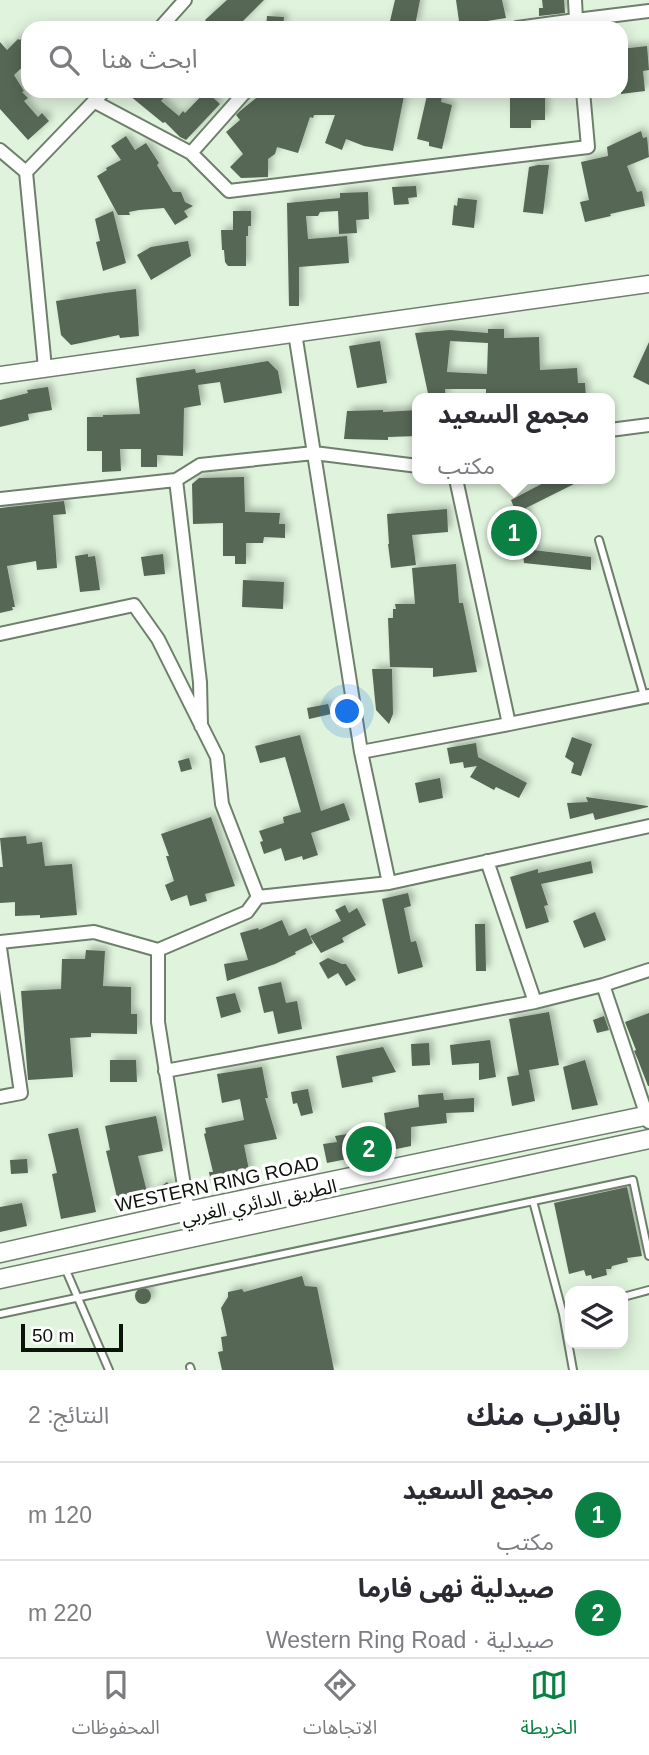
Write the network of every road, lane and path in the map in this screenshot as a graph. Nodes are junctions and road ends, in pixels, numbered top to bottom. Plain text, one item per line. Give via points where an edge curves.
1 (185, 0) edge
2 (575, 0) edge
3 (649, 11) edge
4 (166, 21) edge
5 (577, 21) edge
6 (594, 21) edge
7 (98, 98) edge
8 (240, 98) edge
9 (584, 98) edge
10 (95, 102) junction
11 (0, 150) edge
12 (191, 153) junction
13 (26, 172) junction
14 (649, 284) edge
15 (295, 333) junction
16 (45, 368) junction
17 (0, 375) edge
18 (649, 425) edge
19 (615, 429) edge
20 (314, 453) junction
21 (412, 465) edge
22 (176, 480) junction
23 (454, 484) edge
24 (0, 499) edge
25 (599, 540) dead end
26 (0, 635) edge
27 (648, 696) edge
28 (509, 724) junction
29 (201, 726) junction
30 (361, 752) junction
31 (649, 826) edge
32 (486, 862) junction
33 (389, 883) junction
34 (258, 897) junction
35 (0, 942) edge
36 (0, 948) edge
37 (158, 950) junction
38 (649, 970) edge
39 (603, 985) junction
40 (535, 1002) junction
41 (165, 1070) junction
42 (0, 1097) edge
43 (648, 1118) edge
44 (649, 1139) edge
45 (533, 1201) junction
46 (188, 1211) junction
47 (0, 1253) edge
48 (649, 1256) edge
49 (64, 1266) junction
50 (0, 1279) edge
51 (649, 1290) edge
52 (77, 1296) junction
53 (628, 1296) edge
54 (565, 1306) edge
55 (0, 1314) edge
56 (571, 1349) edge
57 (109, 1370) edge
58 (573, 1370) edge

1 - 4 street
2 - 5 street
3 - 6 street
7 - 10 street
8 - 12 street
9 - 12 street via 588,147 229,191
10 - 12 street
10 - 13 street
11 - 13 street
13 - 16 street
14 - 15 street
15 - 16 street
15 - 20 street
16 - 17 street
18 - 19 street
20 - 21 street
20 - 22 street via 200,465
20 - 30 street
22 - 24 street
22 - 29 street
23 - 28 street
25 - 27 lane
26 - 29 street via 134,605 159,639
27 - 28 street
28 - 30 street
29 - 34 street via 217,757 222,804
30 - 33 street
31 - 32 street
32 - 33 street
32 - 40 street
33 - 34 street
34 - 37 street via 247,912
35 - 37 street via 94,932
36 - 42 street via 21,1093
37 - 41 street via 158,1023
38 - 39 street
39 - 40 street
39 - 43 street
40 - 41 street
41 - 46 street
43 - 46 main road, WESTERN RING ROAD
44 - 49 main road, الطريق الدائري الغربي
45 - 48 lane via 633,1180
45 - 52 lane
45 - 54 lane
46 - 47 main road, WESTERN RING ROAD
49 - 50 main road, الطريق الدائري الغربي
49 - 52 lane
51 - 53 lane
52 - 55 lane
52 - 57 lane
56 - 58 lane

